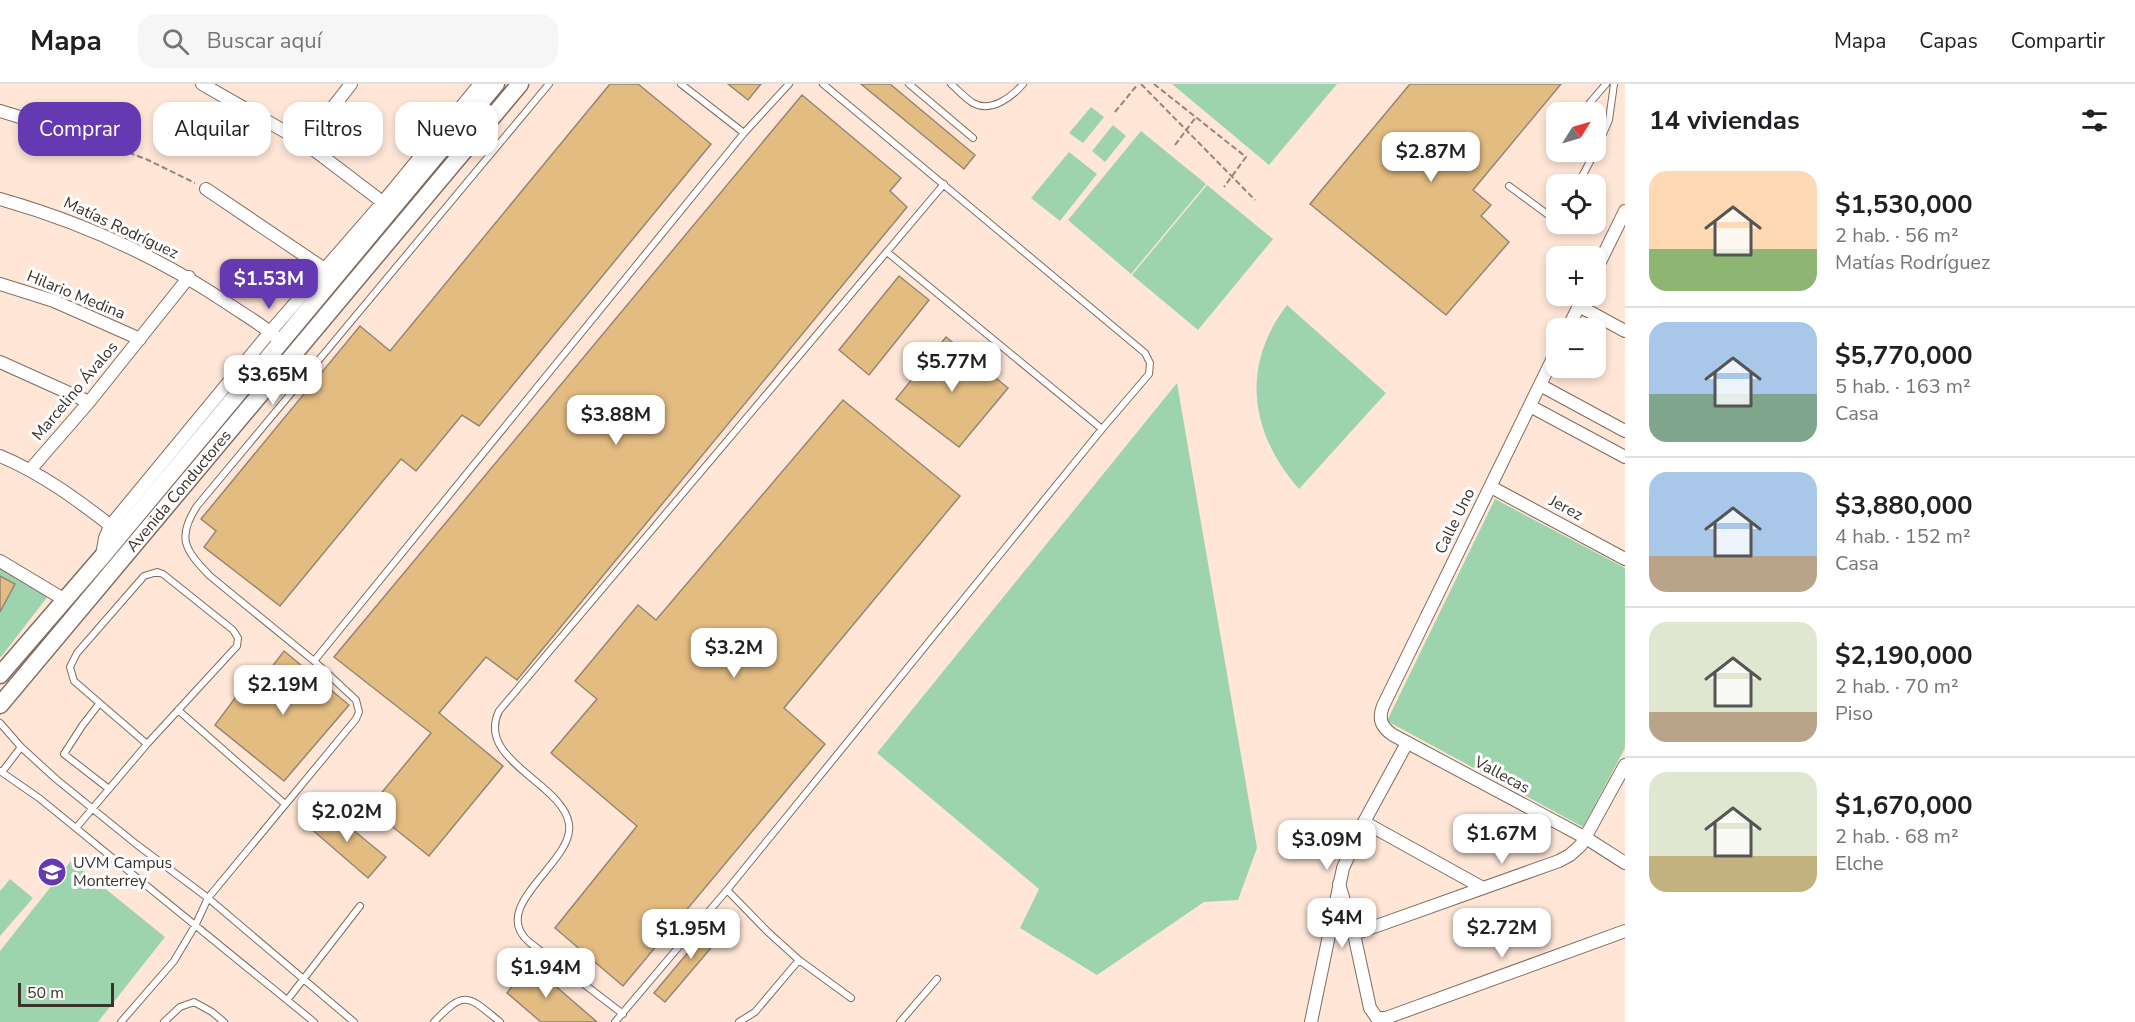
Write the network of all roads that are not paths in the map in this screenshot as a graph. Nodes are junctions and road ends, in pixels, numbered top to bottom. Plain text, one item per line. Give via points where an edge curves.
1 (202, 84) edge
2 (351, 84) edge
3 (480, 84) edge
4 (496, 84) edge
5 (520, 84) edge
6 (549, 84) edge
7 (681, 84) edge
8 (789, 84) edge
9 (823, 84) edge
10 (909, 84) edge
11 (951, 84) edge
12 (1023, 84) edge
13 (1606, 84) edge
14 (1614, 84) edge
15 (337, 102) edge
16 (1591, 102) edge
17 (0, 111) edge
18 (18, 117) edge
19 (1606, 127) edge
20 (283, 131) edge
21 (744, 133) junction
22 (972, 138) dead end
23 (321, 156) edge
24 (944, 184) junction
25 (1509, 186) dead end
26 (206, 189) road end
27 (0, 199) edge
28 (387, 206) junction
29 (1625, 211) edge
30 (1546, 213) edge
31 (1621, 229) edge
32 (887, 252) junction
33 (1606, 254) edge
34 (329, 273) junction
35 (189, 277) junction
36 (0, 284) edge
37 (1588, 306) edge
38 (1625, 331) edge
39 (275, 337) junction
40 (140, 339) junction
41 (0, 362) edge
42 (1546, 373) edge
43 (1540, 385) junction
44 (89, 402) junction
45 (1530, 406) junction
46 (1102, 429) junction
47 (1625, 431) edge
48 (0, 456) edge
49 (1625, 457) edge
50 (30, 470) junction
51 (1491, 487) junction
52 (116, 530) junction
53 (1625, 559) edge
54 (0, 561) edge
55 (65, 600) junction
56 (314, 661) junction
57 (0, 675) edge
58 (99, 704) junction
59 (0, 705) edge
60 (1383, 706) joint
61 (178, 710) junction
62 (0, 723) edge
63 (1407, 743) junction
64 (147, 744) junction
65 (21, 747) junction
66 (1625, 765) edge
67 (1, 771) edge
68 (109, 789) junction
69 (285, 804) junction
70 (93, 808) junction
71 (1364, 822) junction
72 (76, 828) junction
73 (1586, 838) junction
74 (1625, 863) edge
75 (1339, 884) junction
76 (1483, 888) junction
77 (727, 890) junction
78 (208, 898) junction
79 (360, 906) dead end
80 (196, 924) junction
81 (1625, 931) edge
82 (1354, 934) junction
83 (799, 960) junction
84 (303, 978) junction
85 (937, 979) dead end
86 (851, 998) dead end
87 (288, 999) junction
88 (623, 1014) junction
89 (121, 1022) edge
90 (164, 1022) edge
91 (224, 1022) edge
92 (315, 1022) edge
93 (354, 1022) edge
94 (434, 1022) edge
95 (500, 1022) edge
96 (615, 1022) edge
97 (739, 1022) edge
98 (900, 1022) edge
99 (1311, 1022) edge

1 - 20 street
2 - 15 street
3 - 28 street
4 - 28 main road, Avenida Conductores
5 - 59 main road, Avenida Conductores
6 - 56 lane via 196,506 185,526 184,536 196,561 210,576
7 - 21 lane
8 - 21 lane
9 - 24 lane
10 - 22 lane
11 - 12 lane via 973,103 987,106 1005,100
13 - 16 lane
14 - 19 lane
17 - 18 street
21 - 56 lane
23 - 28 street
24 - 32 lane
24 - 46 lane via 1148,357 1149,374
25 - 30 lane
26 - 34 street
27 - 35 street, Matías Rodríguez via 50,213
28 - 34 main road, Avenida Conductores
29 - 31 street
31 - 33 street
32 - 46 lane
32 - 88 lane via 496,718 496,737 502,749 560,804 569,822 570,834 520,908 520,931
34 - 39 main road, Avenida Conductores
35 - 39 street, Matías Rodríguez
35 - 40 street, Marcelino Ávalos
36 - 40 street, Hilario Medina via 54,301
37 - 38 street
39 - 52 main road, Avenida Conductores
40 - 44 street, Marcelino Ávalos
41 - 44 street
42 - 43 street, Calle Uno
43 - 45 street, Calle Uno
43 - 47 street
44 - 50 street, Marcelino Ávalos
45 - 49 street
45 - 51 street, Calle Uno
46 - 77 lane
48 - 50 street
50 - 52 street via 74,497
51 - 53 street, Jerez
51 - 60 street, Calle Uno
52 - 55 main road, Avenida Conductores via 102,558
54 - 55 street
55 - 57 main road, Avenida Conductores
56 - 69 lane via 351,693 359,712
58 - 61 lane via 74,681 70,667 73,660 144,576 157,572 233,630 238,642
58 - 64 lane
58 - 68 lane via 64,754
60 - 63 street, Vallecas via 1382,725
61 - 64 lane
61 - 69 lane
62 - 65 lane
63 - 71 street
63 - 73 street, Vallecas
64 - 68 lane
65 - 67 lane
65 - 70 lane
66 - 73 street
67 - 72 lane
68 - 70 lane
69 - 78 lane
70 - 72 lane
70 - 78 lane
71 - 75 street
71 - 76 street
72 - 80 lane
73 - 74 street, Vallecas
73 - 76 street via 1559,861
75 - 82 street
75 - 99 street
76 - 82 street
77 - 83 lane
77 - 88 lane
78 - 80 lane
78 - 84 lane
79 - 84 lane
80 - 87 lane
80 - 89 lane via 174,961
81 - 82 street via 1386,1018 1377,1018 1370,1008
83 - 86 lane
83 - 97 lane via 755,1012
84 - 87 lane
84 - 93 lane
85 - 98 lane
87 - 92 lane
88 - 96 lane
90 - 91 lane via 180,1007 194,1002
94 - 95 lane via 456,1001 466,998

